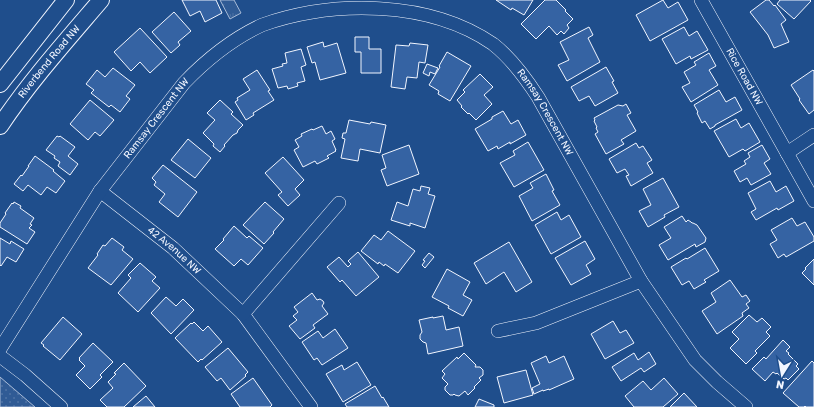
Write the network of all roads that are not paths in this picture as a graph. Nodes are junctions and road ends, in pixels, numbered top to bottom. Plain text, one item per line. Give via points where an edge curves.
1 (66, 0) edge
2 (101, 0) edge
3 (701, 0) edge
4 (395, 3) edge
5 (0, 84) edge
6 (0, 126) edge
7 (814, 135) edge
8 (787, 153) junction
9 (100, 191) junction
10 (814, 201) edge
11 (339, 203) dead end
12 (641, 281) junction
13 (243, 314) junction
14 (498, 331) dead end
15 (0, 349) edge
16 (0, 356) edge
17 (60, 407) edge
18 (312, 407) edge
19 (746, 407) edge

1 - 5 street
2 - 6 street, Riverbend Road NW via 38,74
3 - 8 street, Rice Road NW
4 - 9 street, Ramsay Crescent NW via 337,4 306,10 262,25 228,45 184,82
4 - 12 street, Ramsay Crescent NW via 430,12 464,25 493,44 518,68 538,97
7 - 8 street
8 - 10 street, Rice Road NW
9 - 13 street, 42 Avenue NW via 173,248
9 - 15 street, Ramsay Crescent NW
11 - 13 street
12 - 14 street via 536,323
12 - 19 street, Ramsay Crescent NW via 695,360
13 - 18 street, 42 Avenue NW
16 - 17 street

